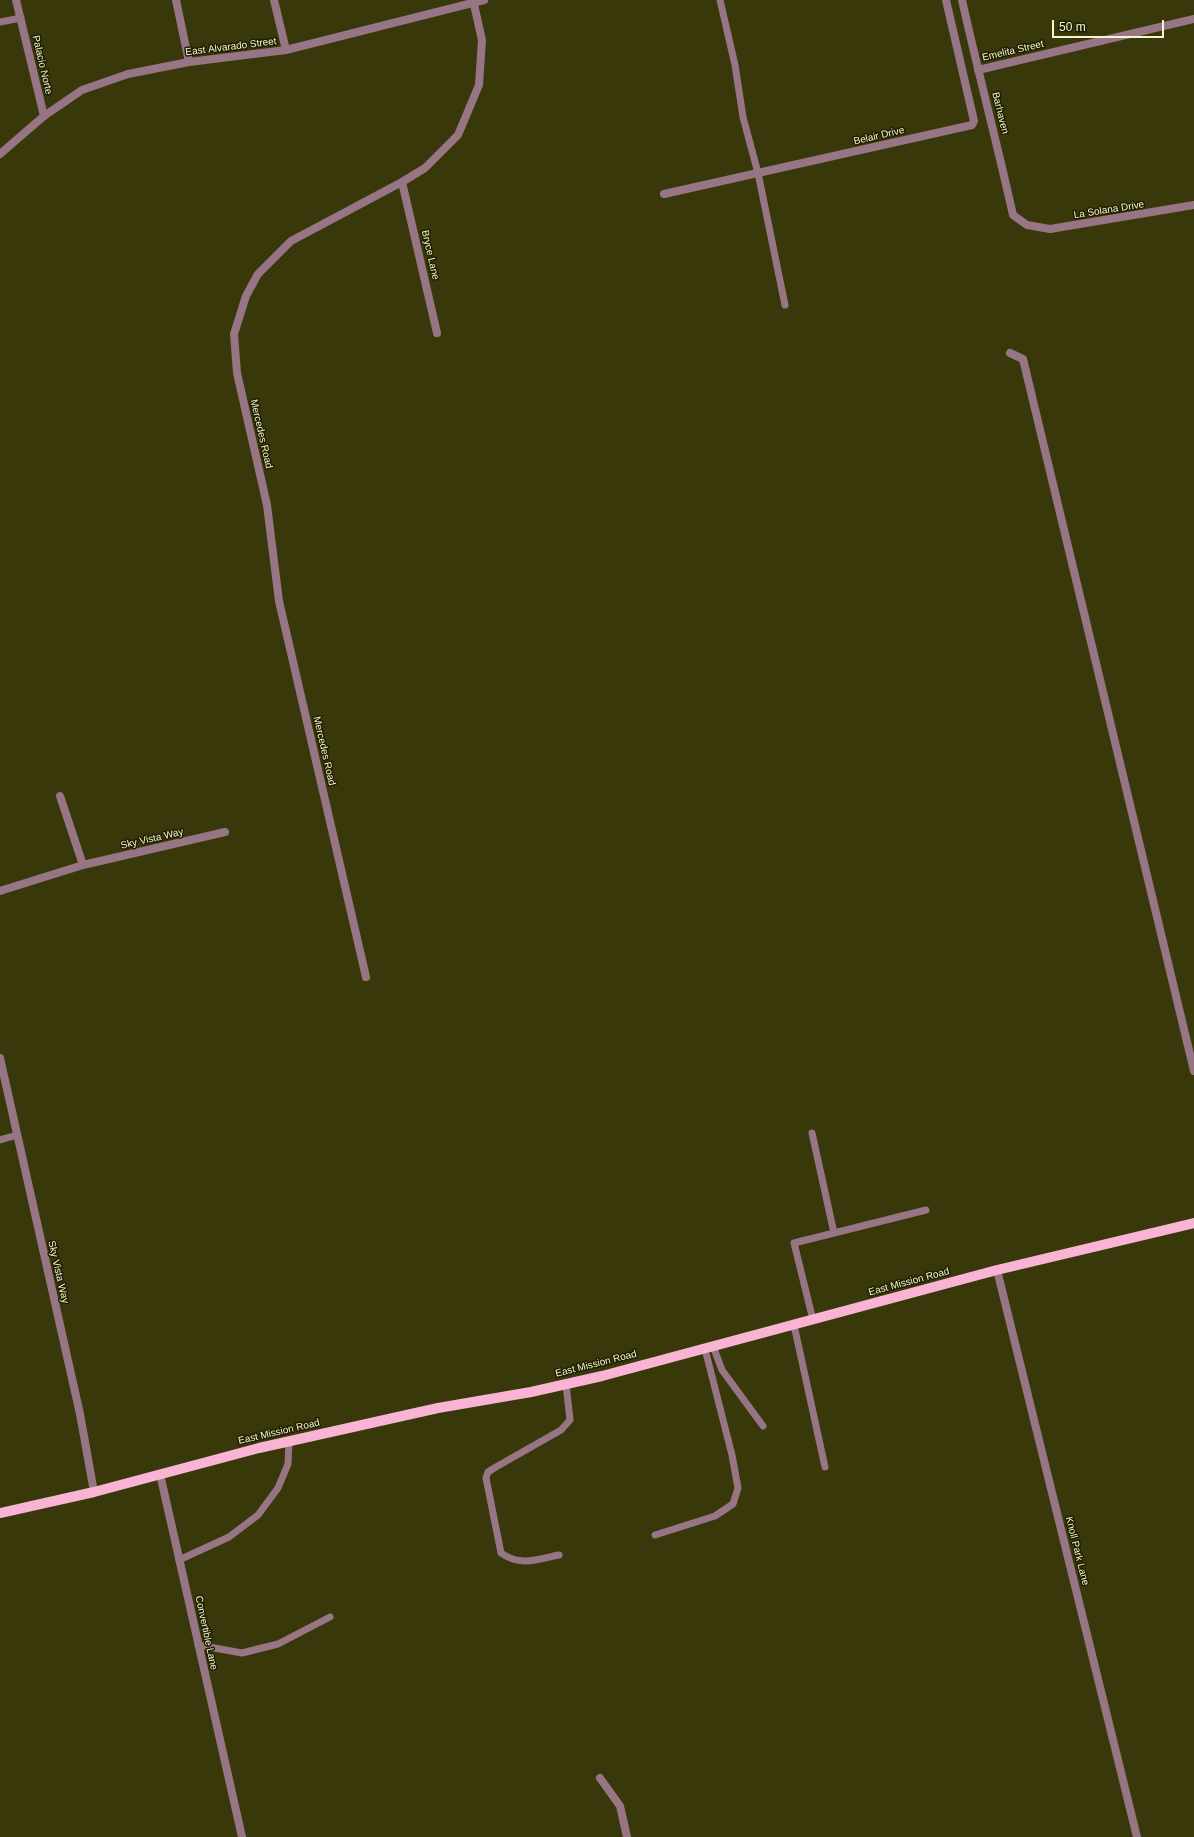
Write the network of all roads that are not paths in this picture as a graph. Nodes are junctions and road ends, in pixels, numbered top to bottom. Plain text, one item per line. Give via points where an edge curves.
1 (16, 0) edge
2 (176, 0) edge
3 (274, 0) edge
4 (484, 0) edge
5 (720, 0) edge
6 (946, 0) edge
7 (962, 0) edge
8 (473, 1) edge
9 (21, 18) junction
10 (1194, 19) edge
11 (0, 22) edge
12 (286, 50) junction
13 (189, 62) junction
14 (978, 70) junction
15 (44, 116) junction
16 (0, 154) edge
17 (758, 173) junction
18 (402, 182) junction
19 (664, 194) dead end
20 (1194, 205) edge
21 (1027, 225) joint
22 (785, 305) dead end
23 (437, 333) dead end
24 (1010, 353) dead end
25 (60, 796) dead end
26 (225, 832) dead end
27 (83, 865) junction
28 (0, 891) edge
29 (366, 977) dead end
30 (0, 1058) edge
31 (1194, 1071) edge
32 (812, 1133) dead end
33 (18, 1135) junction
34 (0, 1140) edge
35 (926, 1210) dead end
36 (1194, 1223) edge
37 (834, 1233) junction
38 (997, 1270) junction
39 (813, 1320) junction
40 (794, 1325) junction
41 (709, 1348) junction
42 (566, 1384) junction
43 (763, 1426) dead end
44 (289, 1442) junction
45 (825, 1466) dead end
46 (160, 1474) junction
47 (94, 1492) junction
48 (0, 1513) edge
49 (656, 1535) dead end
50 (559, 1555) dead end
51 (179, 1560) junction
52 (330, 1617) dead end
53 (198, 1645) junction
54 (600, 1778) dead end
55 (242, 1837) edge
56 (627, 1837) edge
57 (1137, 1837) edge

1 - 9 street, Palacio Norte
2 - 13 street
3 - 12 street
4 - 8 street, East Alvarado Street
5 - 17 lane via 743,117
6 - 17 street, Belair Drive via 974,121 972,125
7 - 14 street, Barhaven
8 - 12 street, East Alvarado Street
8 - 18 street, Mercedes Road via 482,40 479,84 458,135 425,168
9 - 11 lane
9 - 15 street, Palacio Norte
10 - 14 street, Emelita Street
12 - 13 street, East Alvarado Street
13 - 15 street, East Alvarado Street via 128,74 82,90
14 - 21 street, Barhaven via 992,118 1013,215
15 - 16 street, East Alvarado Street
17 - 19 street, Belair Drive
17 - 22 lane
18 - 23 street, Bryce Lane
18 - 29 street, Mercedes Road via 291,241 258,274 246,296 234,334 237,373 267,505 279,600
20 - 21 street, La Solana Drive via 1050,229
24 - 31 street via 1023,359
25 - 27 street
26 - 27 street, Sky Vista Way
27 - 28 street, Sky Vista Way
30 - 33 street, Sky Vista Way
32 - 37 lane
33 - 34 lane
33 - 47 street, Sky Vista Way via 80,1414
35 - 37 lane
36 - 38 main road, East Mission Road
37 - 39 lane via 794,1243
38 - 39 main road, East Mission Road
38 - 57 street, Knoll Park Lane
39 - 40 main road, East Mission Road
40 - 41 main road, East Mission Road
40 - 45 lane
41 - 42 main road, East Mission Road
41 - 43 lane
41 - 49 lane via 738,1488 733,1504 715,1516
42 - 44 main road, East Mission Road via 438,1408
42 - 50 lane via 570,1420 561,1430 488,1472 486,1478 502,1553 510,1559 525,1562
44 - 46 main road, East Mission Road
44 - 51 lane via 288,1464 278,1488 258,1515 229,1537
46 - 47 main road, East Mission Road
46 - 51 street, Convertible Lane
47 - 48 main road, East Mission Road
51 - 53 street, Convertible Lane
52 - 53 lane via 278,1644 242,1653
53 - 55 street, Convertible Lane
54 - 56 street via 620,1806

